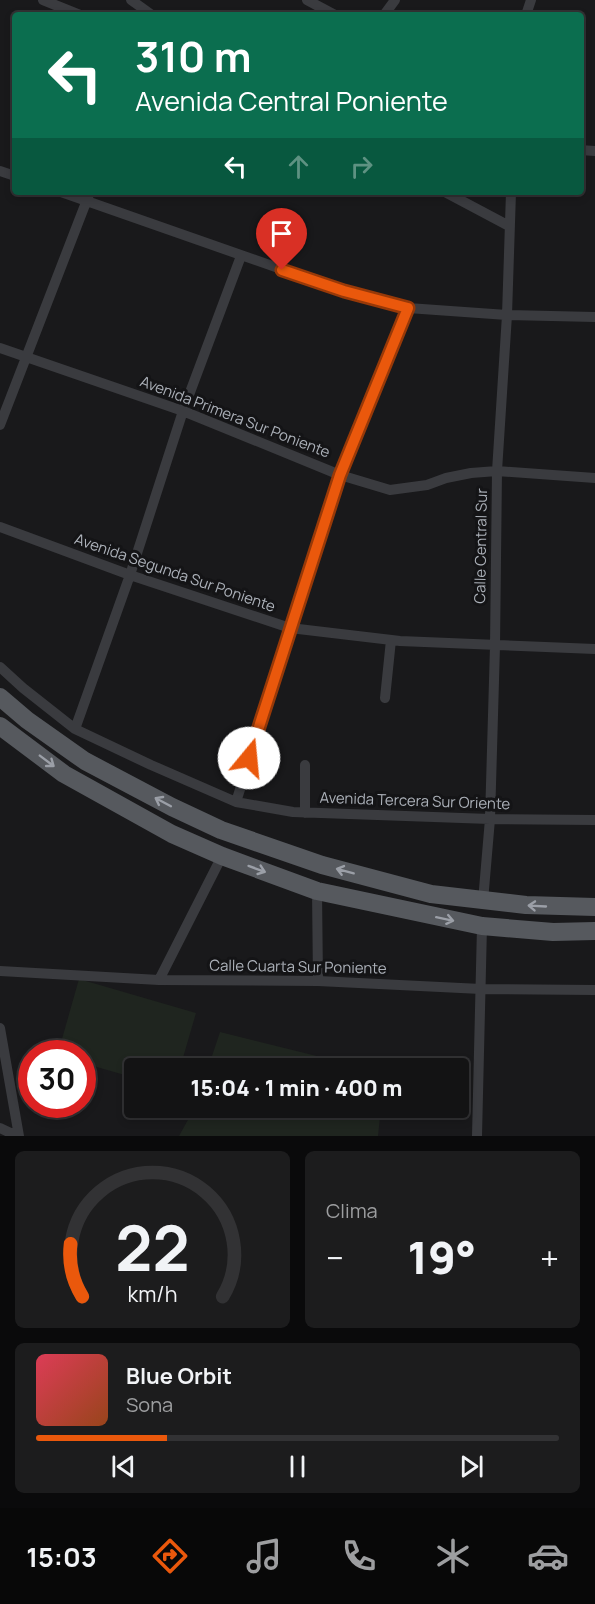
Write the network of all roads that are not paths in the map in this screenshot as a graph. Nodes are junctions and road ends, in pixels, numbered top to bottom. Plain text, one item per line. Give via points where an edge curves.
1 (44, 0) edge
2 (131, 0) edge
3 (308, 0) edge
4 (68, 4) edge
5 (148, 12) edge
6 (329, 12) edge
7 (452, 195) edge
8 (511, 195) edge
9 (88, 196) edge
10 (509, 225) junction
11 (240, 256) junction
12 (408, 308) junction
13 (507, 315) junction
14 (595, 317) edge
15 (0, 348) edge
16 (25, 356) junction
17 (183, 411) junction
18 (0, 425) edge
19 (497, 471) junction
20 (340, 475) junction
21 (595, 478) edge
22 (0, 527) edge
23 (130, 575) junction
24 (290, 628) junction
25 (391, 640) junction
26 (495, 646) junction
27 (595, 649) edge
28 (0, 666) edge
29 (0, 697) edge
30 (385, 698) dead end
31 (0, 726) edge
32 (75, 729) junction
33 (305, 765) dead end
34 (236, 802) junction
35 (305, 813) junction
36 (490, 819) junction
37 (595, 820) edge
38 (222, 856) junction
39 (317, 891) junction
40 (483, 901) junction
41 (595, 907) edge
42 (482, 926) junction
43 (595, 931) edge
44 (0, 971) edge
45 (159, 980) junction
46 (318, 981) junction
47 (480, 988) junction
48 (595, 990) edge
49 (0, 1028) edge
50 (3, 1052) edge
51 (0, 1128) edge
52 (18, 1136) edge
53 (477, 1136) edge

1 - 4 street
2 - 5 street
3 - 6 street
7 - 10 street
8 - 10 street, Calle Central Sur
9 - 11 street
9 - 16 street
10 - 13 street, Calle Central Sur
11 - 12 street
11 - 17 street
12 - 13 street
12 - 20 street
13 - 14 street
13 - 19 street, Calle Central Sur
15 - 16 street, Avenida Primera Sur Poniente
16 - 17 street, Avenida Primera Sur Poniente
16 - 18 street
17 - 20 street, Avenida Primera Sur Poniente
17 - 23 street
19 - 20 street, Avenida Primera Sur Poniente via 390,490
19 - 21 street, Avenida Primera Sur Poniente
19 - 26 street, Calle Central Sur
20 - 24 street
22 - 23 street, Avenida Segunda Sur Poniente
23 - 24 street, Avenida Segunda Sur Poniente
23 - 32 street
24 - 25 street, Avenida Segunda Sur Poniente
24 - 34 street
25 - 26 street, Avenida Segunda Sur Poniente
25 - 30 street
26 - 27 street, Avenida Segunda Sur Poniente
26 - 36 street, Calle Central Sur
28 - 32 street, Avenida Tercera Sur Oriente
40 -> 29 main road via 431,894 333,868 221,830 85,761
31 -> 38 main road via 64,774 172,834
32 - 34 street, Avenida Tercera Sur Oriente
33 - 35 street
34 - 35 street, Avenida Tercera Sur Oriente
35 - 36 street, Avenida Tercera Sur Oriente
36 - 37 street, Avenida Tercera Sur Oriente
36 - 40 street, Calle Central Sur
38 -> 39 main road
38 - 45 street
39 -> 42 main road
39 - 46 street
41 -> 40 main road
42 - 43 main road
42 - 47 street
44 - 45 street, Calle Cuarta Sur Poniente
45 - 46 street, Calle Cuarta Sur Poniente
46 - 47 street, Calle Cuarta Sur Poniente
47 - 48 street, Calle Cuarta Sur Poniente
47 - 53 street
49 - 50 street
50 - 52 street
51 - 52 street

